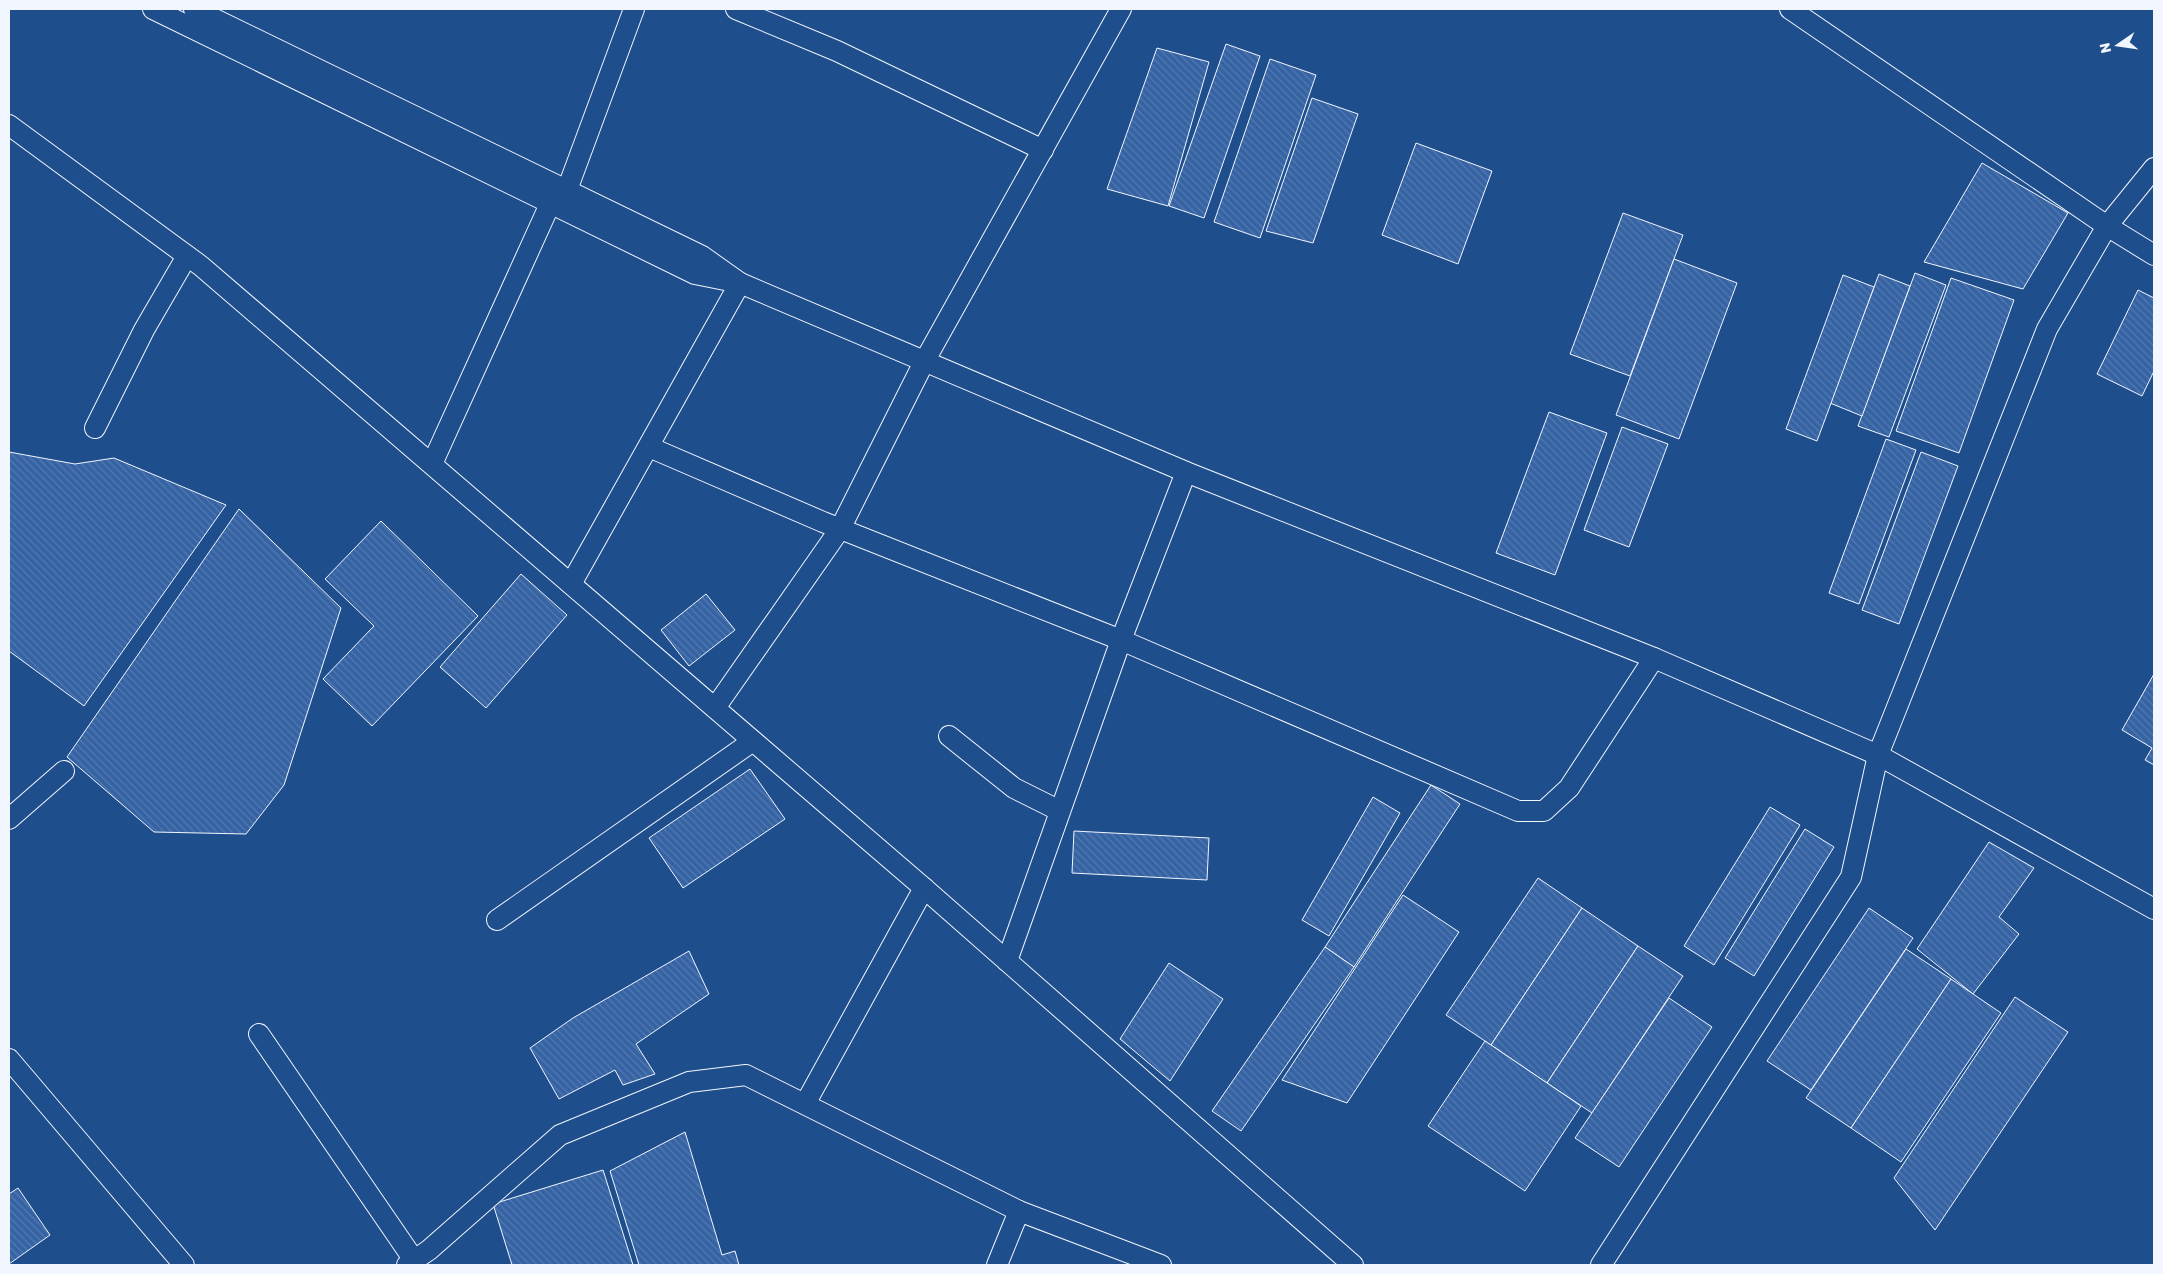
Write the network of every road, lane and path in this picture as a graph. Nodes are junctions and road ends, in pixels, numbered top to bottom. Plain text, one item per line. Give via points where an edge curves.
1 (153, 9) edge
2 (194, 9) edge
3 (634, 9) edge
4 (736, 9) edge
5 (1121, 9) edge
6 (1790, 9) edge
7 (9, 125) edge
8 (1043, 150) junction
9 (2154, 168) edge
10 (567, 190) junction
11 (550, 204) junction
12 (2107, 226) junction
13 (2154, 255) edge
14 (188, 256) junction
15 (740, 283) junction
16 (924, 362) junction
17 (95, 428) dead end
18 (649, 447) junction
19 (432, 464) junction
20 (1186, 472) junction
21 (840, 529) junction
22 (571, 584) junction
23 (1121, 640) junction
24 (1654, 658) junction
25 (714, 708) junction
26 (949, 736) dead end
27 (753, 741) junction
28 (1878, 755) junction
29 (64, 771) dead end
30 (1060, 811) junction
31 (9, 819) edge
32 (924, 888) junction
33 (2154, 909) edge
34 (497, 920) dead end
35 (1006, 960) junction
36 (259, 1034) dead end
37 (9, 1060) edge
38 (805, 1104) junction
39 (1019, 1211) junction
40 (410, 1263) edge
41 (184, 1265) edge
42 (997, 1265) edge
43 (1160, 1265) edge
44 (1353, 1265) edge
45 (1601, 1265) edge

1 - 11 street
2 - 10 street
3 - 10 street
4 - 8 street via 837,51
5 - 8 street
6 - 12 street
7 - 14 street
8 - 16 street
9 - 12 street
10 - 15 street via 702,256
11 - 15 street via 695,274
11 - 19 street
12 - 13 street
12 - 28 street via 2047,330
14 - 17 street via 144,330
14 - 19 street
15 - 16 street
15 - 18 street
16 - 20 street
16 - 21 street
18 - 21 street
18 - 22 street
19 - 22 street
20 - 23 street
20 - 24 street
21 - 23 street
21 - 25 street
22 - 25 street
23 - 24 street via 1518,811 1544,811 1569,788
23 - 30 street
24 - 28 street
25 - 27 street
26 - 30 street via 1014,788
27 - 32 street
27 - 34 street
28 - 33 street
28 - 45 street via 1851,877
29 - 31 street
30 - 35 street
32 - 35 street
32 - 38 street
35 - 44 street
36 - 40 street
37 - 41 street
38 - 39 street
38 - 40 street via 746,1075 690,1082 636,1103 560,1135
39 - 42 street
39 - 43 street

